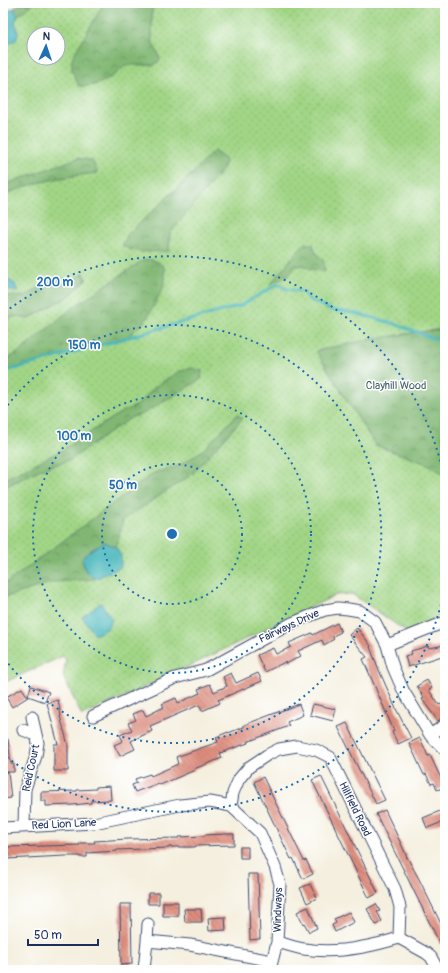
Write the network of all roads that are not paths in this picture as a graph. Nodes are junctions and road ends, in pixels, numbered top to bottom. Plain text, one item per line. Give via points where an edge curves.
1 (445, 622) edge
2 (387, 645) junction
3 (93, 716) dead end
4 (32, 717) dead end
5 (445, 725) edge
6 (23, 730) dead end
7 (36, 735) junction
8 (430, 735) junction
9 (445, 750) edge
10 (231, 806) junction
11 (24, 826) junction
12 (3, 828) edge
13 (148, 924) dead end
14 (399, 938) junction
15 (147, 941) junction
16 (277, 942) junction
17 (271, 965) edge
18 (144, 970) edge
19 (438, 970) edge

1 - 2 street
2 - 3 street, Fairways Drive via 375,622 360,611 338,608 325,610 292,623 206,670 175,678
2 - 8 street, Fairways Drive via 403,690
4 - 7 street, Reid Court
5 - 8 street
6 - 7 street, Reid Court
7 - 11 street, Reid Court via 36,756 25,789
8 - 9 street, Fairways Drive
10 - 11 street, Red Lion Lane via 210,802 180,805 94,823
10 - 14 street, Hillfield Road via 239,779 249,767 279,749 297,746 316,750 330,757 394,889 400,907
10 - 16 street, Windways via 260,833 275,867 280,884
11 - 12 street, Red Lion Lane
13 - 15 street
14 - 16 street via 360,947 330,950 304,949
14 - 19 street via 431,957
15 - 17 street via 190,945
15 - 18 street
16 - 17 street, Windways

